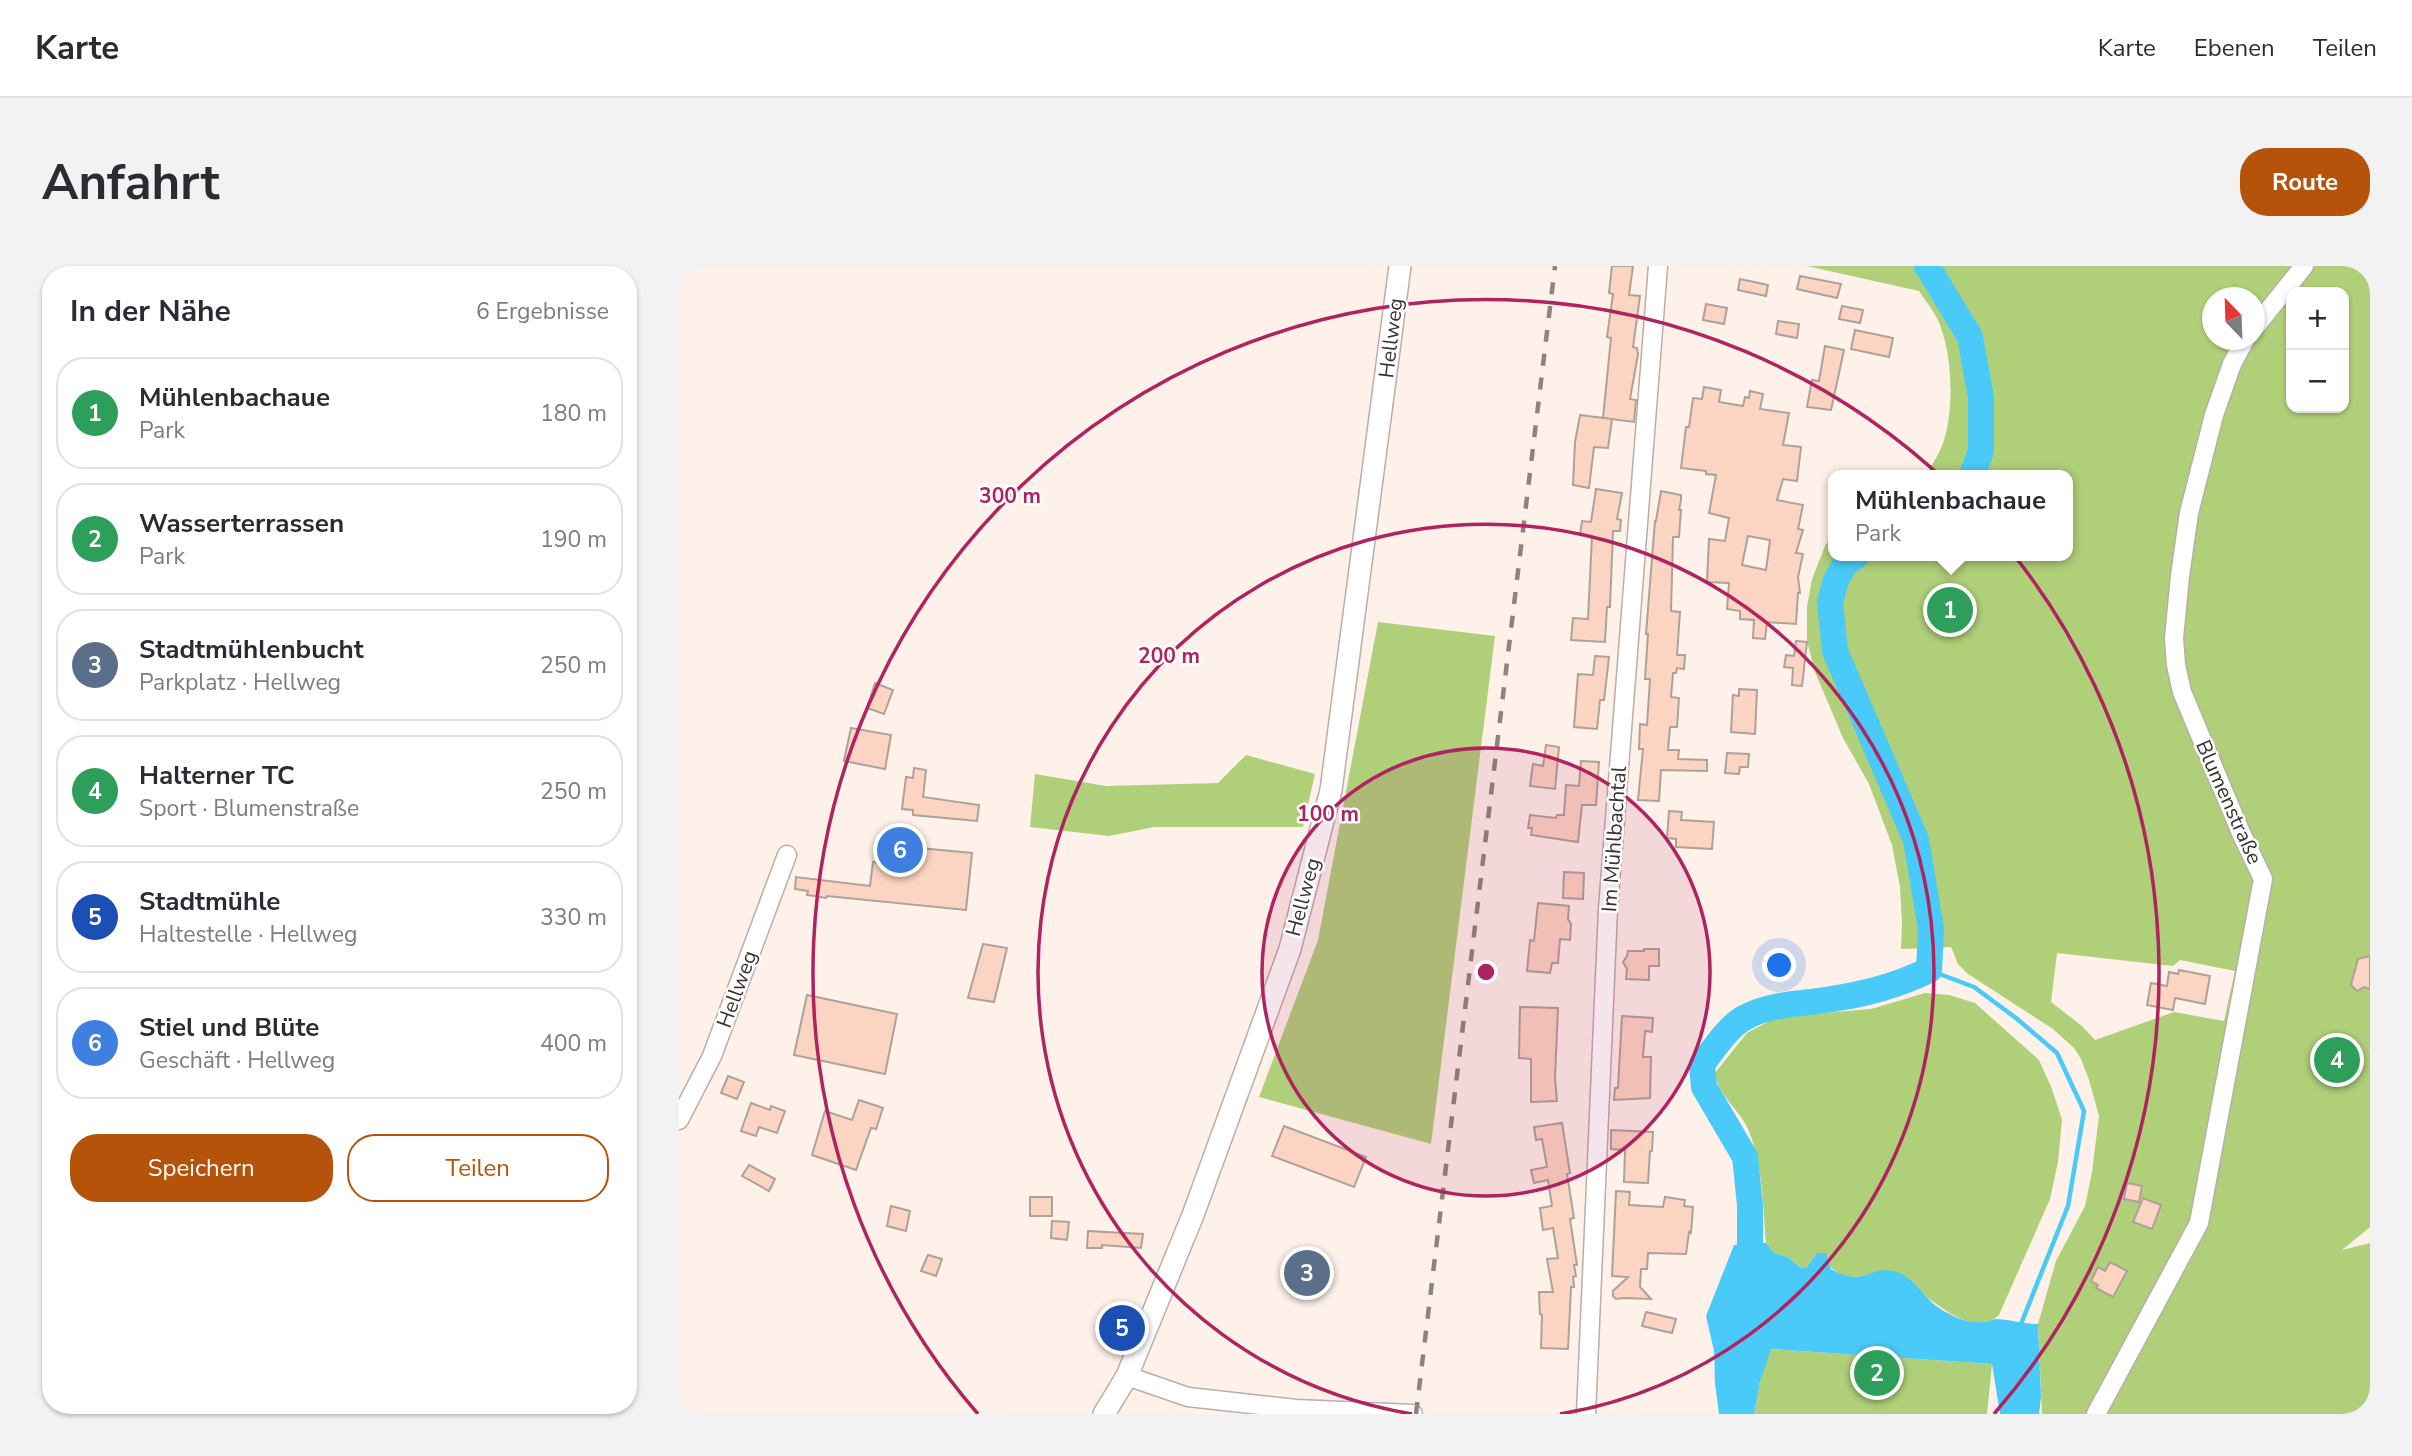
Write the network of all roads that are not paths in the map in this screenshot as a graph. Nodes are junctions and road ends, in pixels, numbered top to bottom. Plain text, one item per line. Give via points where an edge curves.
1 (1400, 266) edge
2 (1658, 266) edge
3 (2304, 266) edge
4 (2265, 315) edge
5 (2240, 350) edge
6 (787, 855) dead end
7 (679, 1120) edge
8 (1126, 1376) junction
9 (1104, 1414) edge
10 (1413, 1414) edge
11 (1586, 1414) edge
12 (2097, 1414) edge

1 - 8 street, Hellweg via 1331,790 1290,949 1191,1222
2 - 11 street, Im Mühlbachtal via 1608,909
3 - 4 street
5 - 12 street, Blumenstraße via 2214,415 2195,490 2174,638 2182,692 2263,879 2199,1223
6 - 7 street, Hellweg via 712,1056
8 - 9 street, Hellweg
8 - 10 street via 1188,1397 1296,1409

